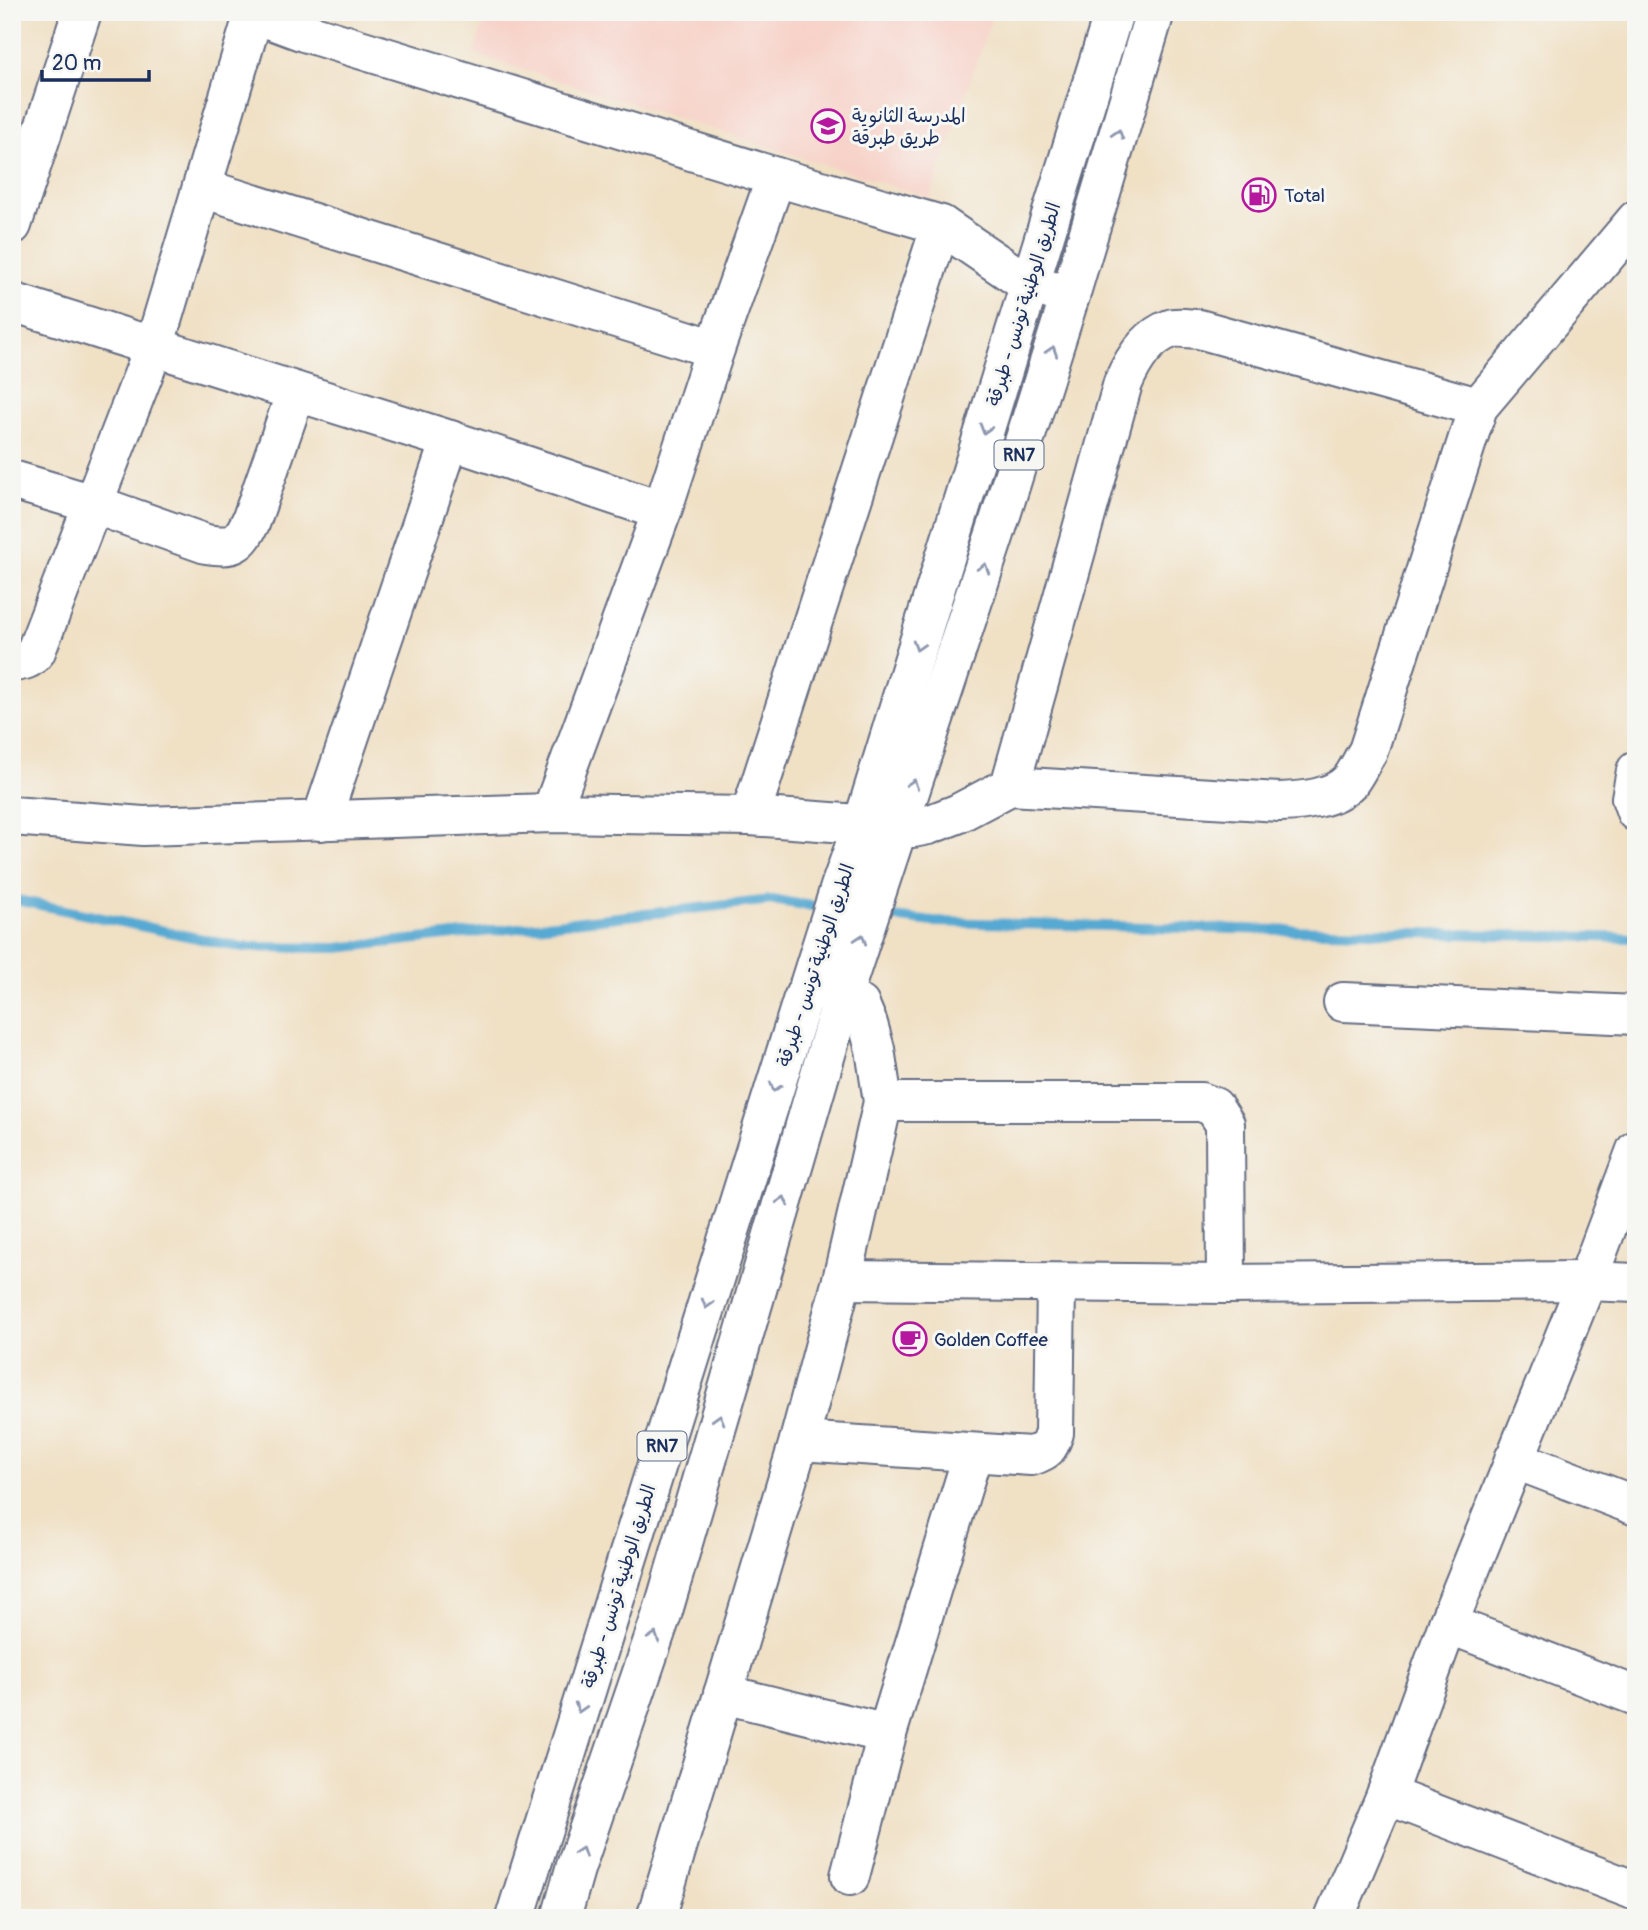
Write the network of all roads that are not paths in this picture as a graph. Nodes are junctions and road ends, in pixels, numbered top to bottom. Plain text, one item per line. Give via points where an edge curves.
1 (82, 12) edge
2 (1114, 12) edge
3 (1155, 12) edge
4 (252, 13) edge
5 (307, 22) edge
6 (776, 177) junction
7 (202, 188) junction
8 (1636, 220) edge
9 (12, 225) edge
10 (941, 225) junction
11 (1028, 284) junction
12 (1070, 296) junction
13 (12, 302) edge
14 (154, 347) junction
15 (715, 349) junction
16 (296, 392) junction
17 (1478, 407) junction
18 (450, 440) junction
19 (12, 480) edge
20 (93, 504) junction
21 (662, 510) junction
22 (12, 662) edge
23 (1636, 771) edge
24 (1010, 786) junction
25 (1636, 812) edge
26 (551, 813) junction
27 (12, 816) edge
28 (750, 816) junction
29 (321, 821) junction
30 (881, 825) junction
31 (828, 985) junction
32 (1343, 1002) dead end
33 (1636, 1015) edge
34 (883, 1102) junction
35 (1636, 1150) edge
36 (842, 1280) junction
37 (1587, 1281) junction
38 (1636, 1283) edge
39 (1056, 1284) junction
40 (1226, 1284) junction
41 (799, 1441) junction
42 (973, 1452) junction
43 (1514, 1459) junction
44 (1636, 1506) edge
45 (1448, 1624) junction
46 (723, 1694) junction
47 (1636, 1696) edge
48 (887, 1734) junction
49 (1386, 1795) junction
50 (850, 1876) dead end
51 (1636, 1891) edge
52 (515, 1918) edge
53 (561, 1918) edge
54 (656, 1918) edge
55 (1334, 1918) edge

1 - 9 street
2 - 11 street, الطريق الوطنية تونس - طبرقة / RN7
12 -> 3 street, الطريق الوطنية تونس - طبرقة / RN7
4 - 5 street
4 - 7 street
5 - 6 street
6 - 10 street
6 - 15 street
7 - 14 street
7 - 15 street
8 - 17 street
10 - 11 street
10 - 28 street
11 - 12 street
11 -> 30 street, الطريق الوطنية تونس - طبرقة / RN7
30 -> 12 street, الطريق الوطنية تونس - طبرقة / RN7 via 995,534
13 - 14 street
14 - 16 street
14 - 20 street
15 - 21 street
16 - 18 street
16 - 20 street via 243,538 220,546 206,544
17 - 24 street via 1368,751 1350,781 1321,797 1280,802
17 - 24 street via 1199,329 1172,328 1154,338 1122,383
18 - 21 street
18 - 29 street
19 - 20 street
20 - 22 street via 36,651 24,661
21 - 26 street
23 - 25 street via 1631,798
24 - 30 street via 935,823 912,828
26 - 28 street
26 - 29 street
27 - 29 street via 143,826
28 - 30 street
30 - 31 street, الطريق الوطنية تونس - طبرقة / RN7
31 - 34 street via 864,1012
31 -> 52 street, الطريق الوطنية تونس - طبرقة / RN7 via 794,1027
53 -> 31 street, الطريق الوطنية تونس - طبرقة / RN7 via 663,1611
32 - 33 street
34 - 36 street
34 - 40 street via 1201,1102 1214,1107 1225,1124
35 - 37 street
36 - 39 street
36 - 41 street
37 - 38 street
37 - 40 street
37 - 43 street
39 - 40 street
39 - 42 street via 1054,1433 1049,1447 1031,1456
41 - 42 street
41 - 46 street
42 - 48 street
43 - 44 street
43 - 45 street
45 - 47 street
45 - 49 street
46 - 48 street
46 - 54 street
48 - 50 street
49 - 51 street
49 - 55 street

